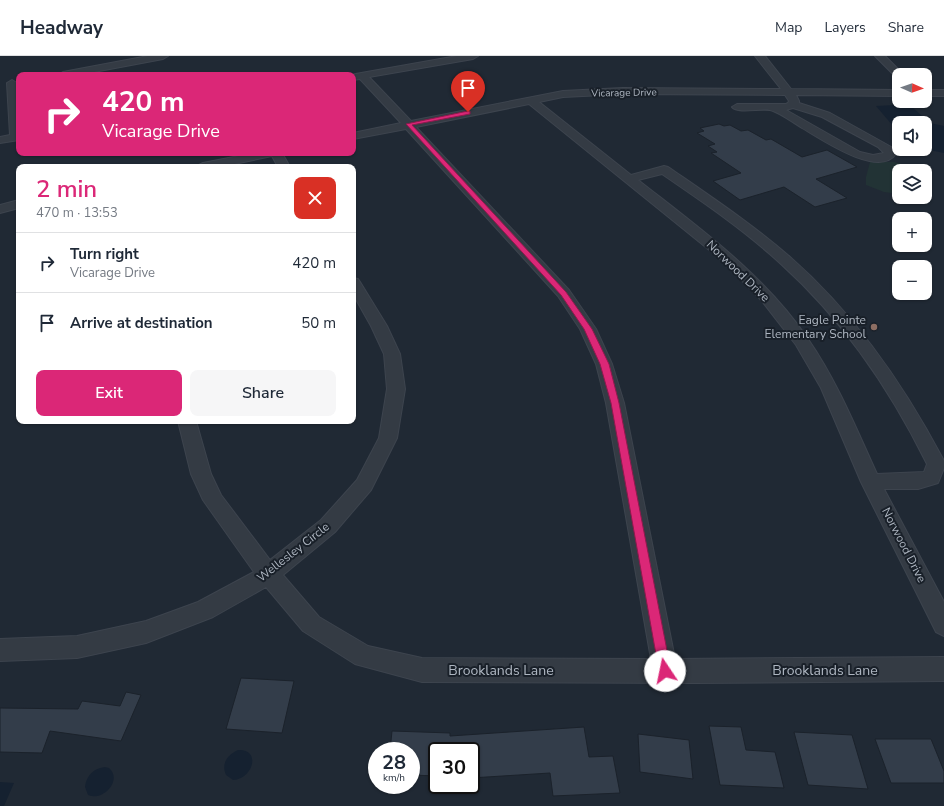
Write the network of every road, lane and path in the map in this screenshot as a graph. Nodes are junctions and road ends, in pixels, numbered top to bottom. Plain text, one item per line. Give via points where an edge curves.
1 (163, 56) edge
2 (473, 56) edge
3 (760, 56) edge
4 (880, 56) edge
5 (892, 68) edge
6 (79, 72) edge
7 (358, 76) edge
8 (16, 83) edge
9 (0, 85) edge
10 (788, 92) junction
11 (892, 93) edge
12 (932, 93) edge
13 (944, 93) edge
14 (530, 100) junction
15 (793, 105) junction
16 (737, 107) dead end
17 (773, 107) junction
18 (408, 124) junction
19 (356, 135) edge
20 (16, 137) edge
21 (0, 140) edge
22 (256, 156) edge
23 (218, 164) edge
24 (629, 179) junction
25 (16, 205) edge
26 (0, 209) edge
27 (356, 287) edge
28 (188, 424) edge
29 (871, 482) junction
30 (268, 575) junction
31 (944, 624) edge
32 (0, 650) edge
33 (944, 669) edge
34 (665, 671) junction

1 - 6 street
2 - 7 street
3 - 10 street
4 - 5 street
7 - 18 street
8 - 9 street
10 - 11 street, Vicarage Drive
10 - 14 street, Vicarage Drive via 623,91 563,94
10 - 15 street via 794,101
12 - 13 street
14 - 18 street, Vicarage Drive
14 - 24 street, Norwood Drive
15 - 17 street
15 - 17 street via 826,114 882,145 890,154 879,158 867,158 856,154
16 - 17 street
18 - 19 street, Vicarage Drive
18 - 34 street via 564,293 588,329 604,364 615,403
20 - 21 street
22 - 23 street
24 - 29 street, Norwood Drive via 728,258 767,298 802,342 829,388
24 - 29 street via 664,170 758,236 796,270 844,320 884,373 936,464 931,478 918,481
25 - 26 street
27 - 30 street, Wellesley Circle via 392,354 396,389 388,438 364,485 328,526
28 - 30 street, Brooklands Lane via 201,474 213,500
29 - 31 street, Norwood Drive
30 - 32 street, Wellesley Circle via 205,610 146,632 77,647
30 - 34 street, Brooklands Lane via 311,624 363,656 422,670
33 - 34 street, Brooklands Lane

